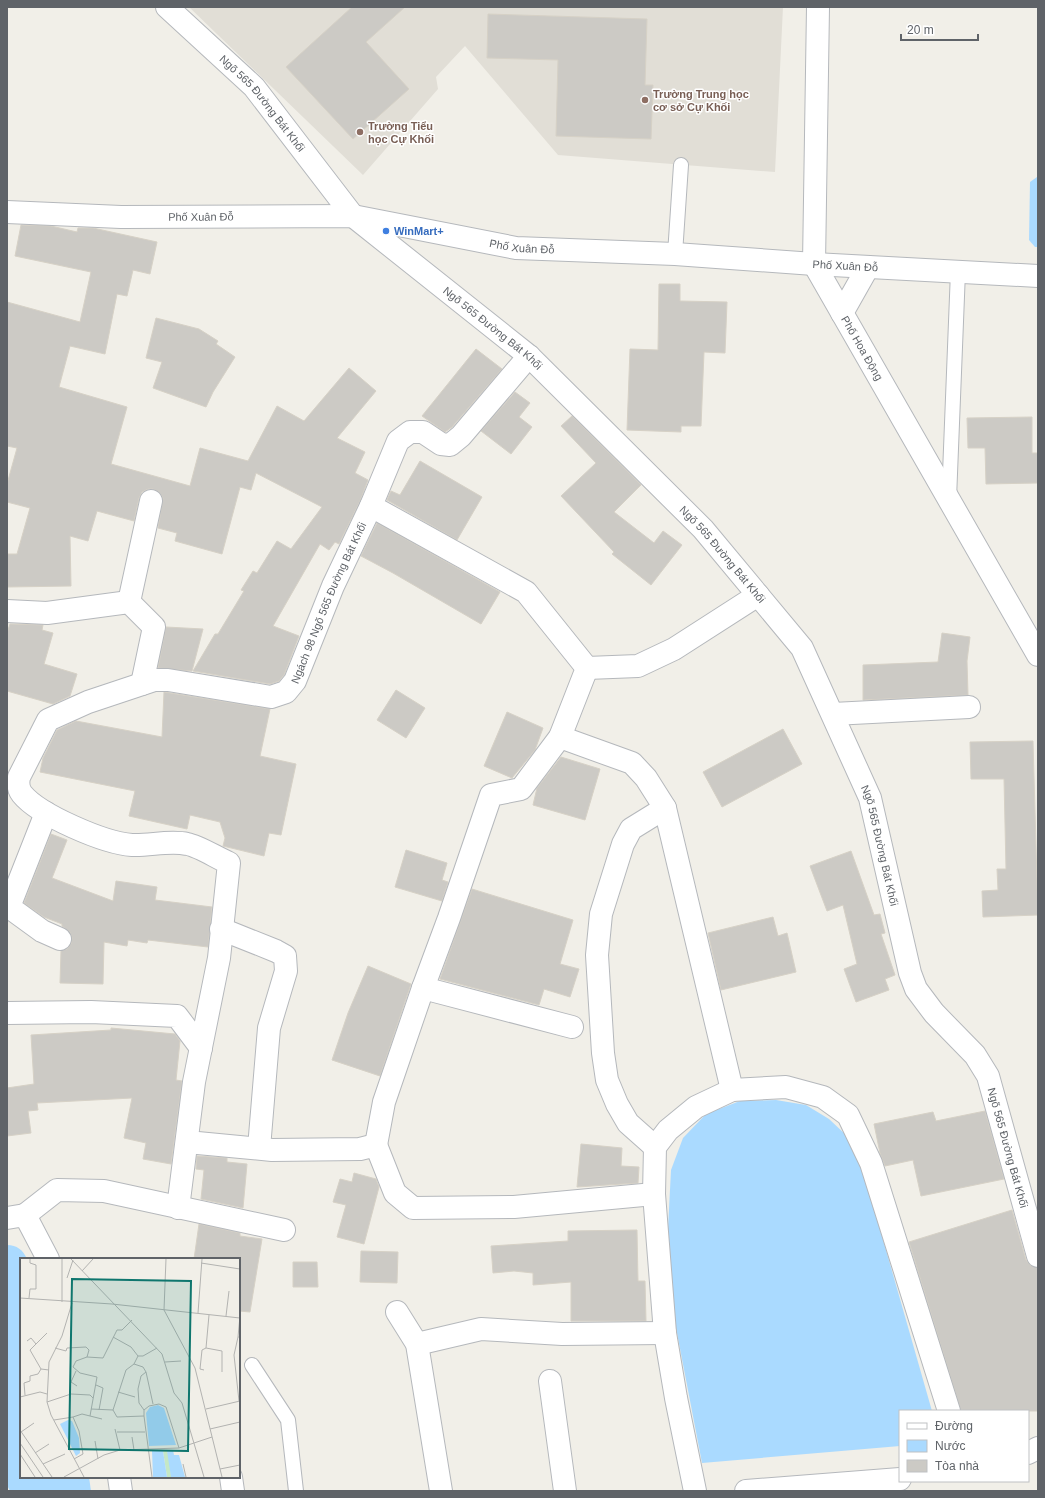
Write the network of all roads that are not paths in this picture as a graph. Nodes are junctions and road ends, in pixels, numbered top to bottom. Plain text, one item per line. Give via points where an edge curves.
1 (167, 7) edge
2 (818, 7) edge
3 (681, 165) dead end
4 (7, 212) edge
5 (353, 216) junction
6 (675, 254) junction
7 (814, 264) junction
8 (868, 267) junction
9 (958, 272) junction
10 (1038, 276) edge
11 (842, 312) junction
12 (529, 356) junction
13 (151, 501) dead end
14 (949, 501) junction
15 (371, 506) junction
16 (758, 595) junction
17 (129, 602) junction
18 (7, 611) edge
19 (1038, 655) edge
20 (587, 668) junction
21 (142, 684) junction
22 (969, 707) dead end
23 (833, 714) junction
24 (560, 737) junction
25 (665, 808) junction
26 (46, 814) junction
27 (221, 929) junction
28 (60, 939) dead end
29 (423, 988) junction
30 (7, 1013) edge
31 (572, 1027) dead end
32 (201, 1048) junction
33 (732, 1090) junction
34 (187, 1142) junction
35 (376, 1145) junction
36 (655, 1147) junction
37 (259, 1148) junction
38 (654, 1194) junction
39 (178, 1208) junction
40 (16, 1216) edge
41 (284, 1230) dead end
42 (1038, 1256) edge
43 (47, 1258) edge
44 (397, 1312) dead end
45 (666, 1333) junction
46 (417, 1344) junction
47 (252, 1365) dead end
48 (550, 1381) dead end
49 (949, 1410) edge
50 (119, 1478) edge
51 (231, 1478) edge
52 (899, 1480) edge
53 (121, 1491) edge
54 (233, 1491) edge
55 (296, 1491) edge
56 (441, 1491) edge
57 (565, 1491) edge
58 (695, 1491) edge
59 (746, 1491) edge

1 - 5 street, Ngõ 565 Đường Bát Khối via 254,87
2 - 7 street
3 - 6 lane
4 - 5 street, Phố Xuân Đỗ via 121,217
5 - 6 street, Phố Xuân Đỗ via 516,248
5 - 12 street, Ngõ 565 Đường Bát Khối
6 - 7 street, Phố Xuân Đỗ
7 - 8 street, Phố Xuân Đỗ
7 - 11 street, Phố Hoa Động
8 - 9 street, Phố Xuân Đỗ
8 - 11 street
9 - 10 street, Phố Xuân Đỗ
9 - 14 lane
11 - 14 street, Phố Hoa Động
12 - 15 street, Ngách 98 Ngõ 565 Đường Bát Khối via 461,436 450,445 441,444 423,432 410,432 398,441
12 - 16 street, Ngõ 565 Đường Bát Khối via 703,529
13 - 17 street
14 - 19 street, Phố Hoa Động
15 - 20 street via 526,592
15 - 21 street, Ngách 98 Ngõ 565 Đường Bát Khối via 333,586 295,681 286,692 271,697 168,680 154,680
16 - 20 street via 674,649 638,666
16 - 23 street, Ngõ 565 Đường Bát Khối via 802,648
17 - 18 street via 47,613
17 - 21 street via 154,627
20 - 24 street
21 - 26 street, Ngách 98 Ngõ 565 Đường Bát Khối via 88,702 48,720 18,783 21,793
22 - 23 street
23 - 42 street, Ngõ 565 Đường Bát Khối via 870,798 910,973 916,989 934,1013 976,1055 988,1076
24 - 25 street via 632,763 646,778
24 - 29 street via 521,789 491,795
25 - 33 street
25 - 36 street via 631,829 623,844 601,914 597,955 607,1080 628,1123
26 - 27 street via 102,837 130,845 187,844 228,863
26 - 28 street via 9,907 42,931
27 - 32 street via 219,958
27 - 37 street via 285,956 286,971 269,1028
29 - 31 street
29 - 35 street via 384,1102
30 - 32 street via 91,1012 177,1016
32 - 34 street
33 - 36 street via 696,1106 668,1130
33 - 49 street via 786,1086 823,1098 848,1115 871,1163
34 - 37 street
34 - 39 street
35 - 37 street via 360,1149
35 - 38 street via 394,1193 413,1208 514,1207
36 - 38 street
38 - 45 street
39 - 40 street via 104,1192 57,1190
39 - 41 street
40 - 43 street
44 - 46 street
45 - 46 street via 562,1334 481,1329
45 - 58 street
46 - 56 street
47 - 55 lane via 288,1420
48 - 57 street
50 - 53 street
51 - 54 street
52 - 59 street

